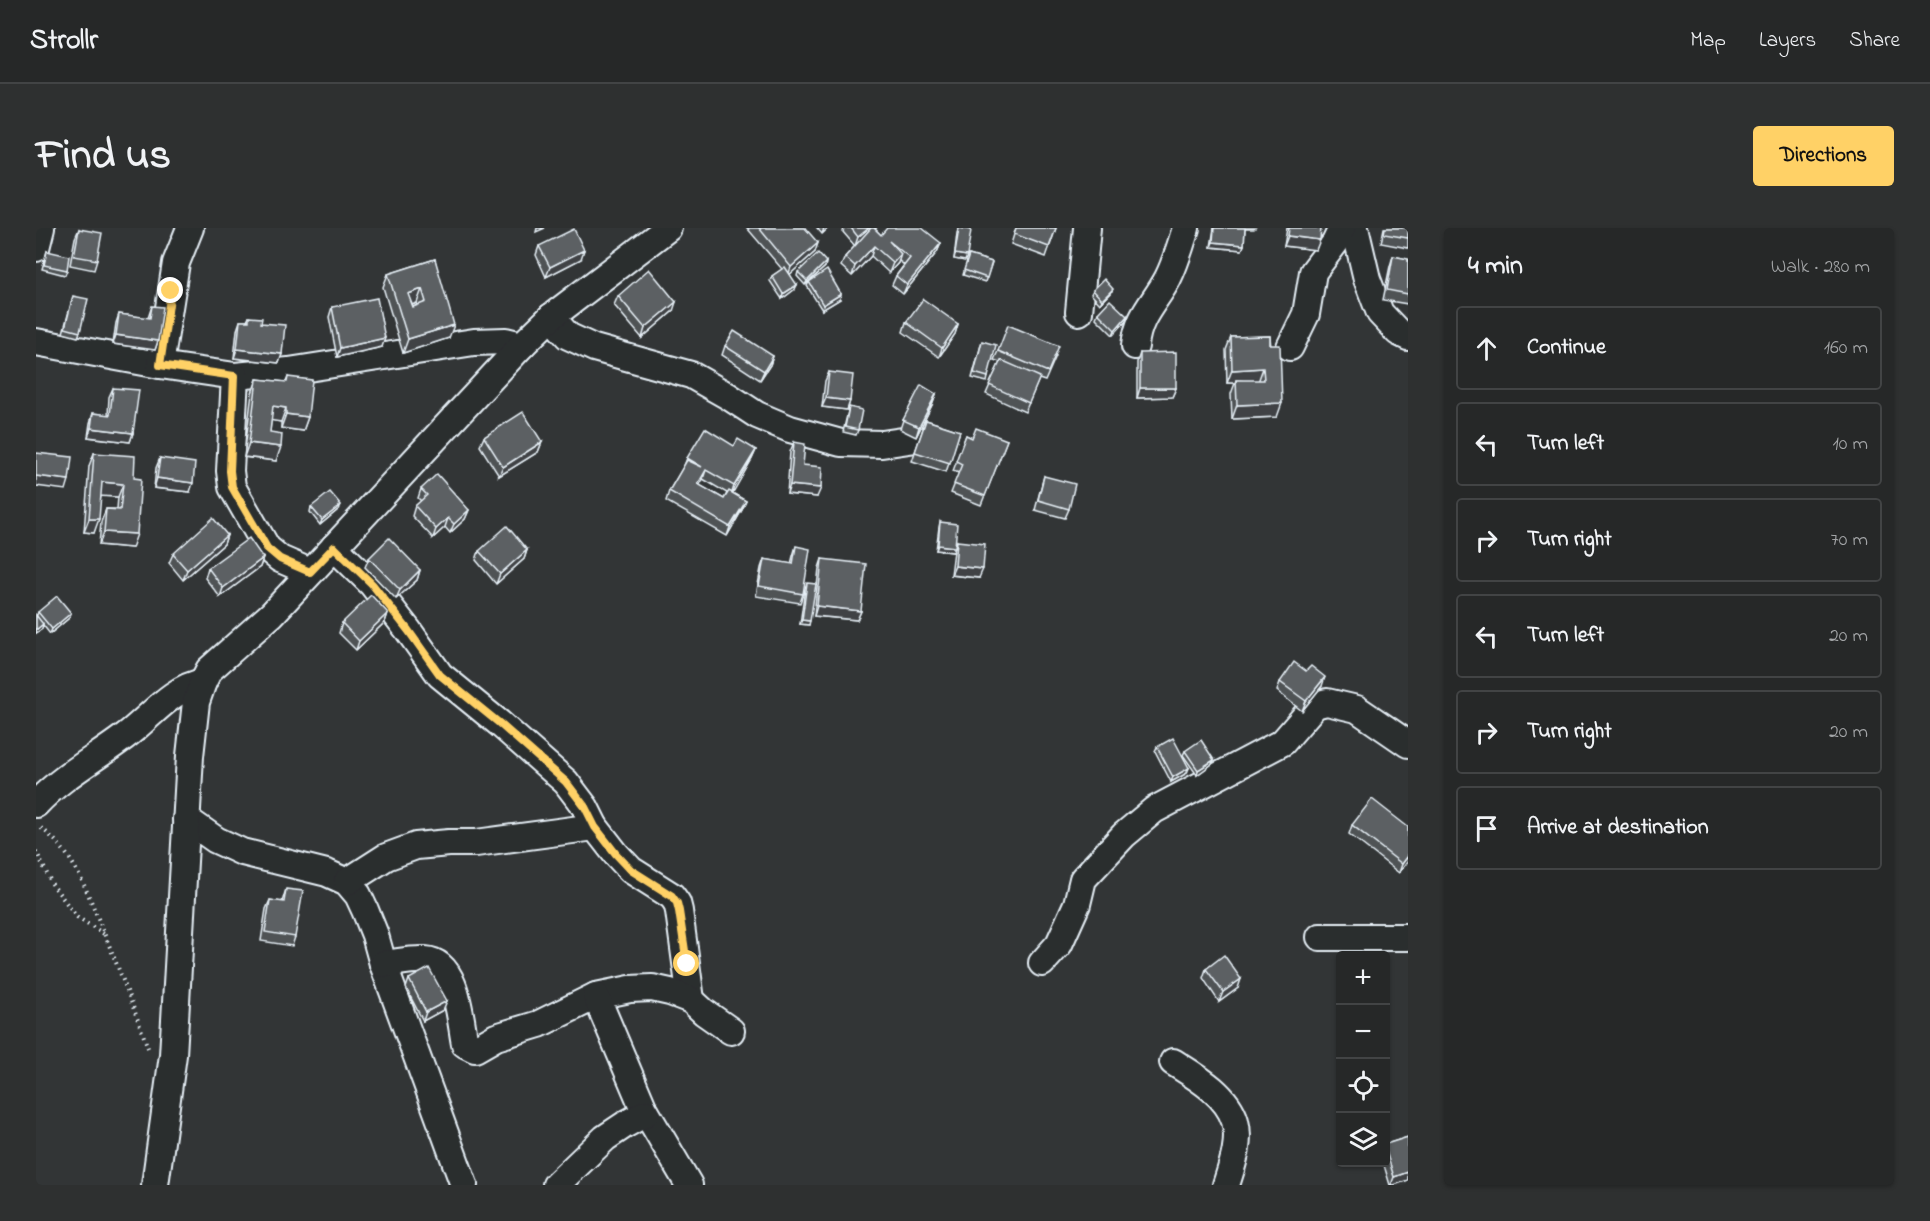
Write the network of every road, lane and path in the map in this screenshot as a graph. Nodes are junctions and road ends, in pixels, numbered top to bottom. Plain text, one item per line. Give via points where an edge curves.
1 (41, 228) edge
2 (190, 228) edge
3 (668, 228) edge
4 (1087, 228) edge
5 (1186, 228) edge
6 (1342, 228) edge
7 (1355, 228) edge
8 (36, 248) edge
9 (1079, 312) dead end
10 (551, 317) junction
11 (1408, 338) edge
12 (36, 342) edge
13 (522, 345) junction
14 (1135, 346) dead end
15 (1290, 347) dead end
16 (160, 365) junction
17 (234, 376) junction
18 (916, 440) edge
19 (334, 547) junction
20 (310, 572) junction
21 (202, 682) junction
22 (1408, 744) edge
23 (38, 798) edge
24 (186, 819) junction
25 (36, 824) edge
26 (595, 827) junction
27 (36, 851) edge
28 (347, 882) junction
29 (104, 934) junction
30 (1320, 936) dead end
31 (1408, 937) edge
32 (1042, 963) dead end
33 (383, 964) junction
34 (596, 996) junction
35 (691, 1000) junction
36 (731, 1031) dead end
37 (148, 1049) dead end
38 (1173, 1062) dead end
39 (646, 1113) junction
40 (155, 1185) edge
41 (464, 1185) edge
42 (556, 1185) edge
43 (689, 1185) edge
44 (1226, 1185) edge

1 - 8 street
2 - 16 street via 176,263
3 - 10 street
4 - 9 street
5 - 14 street via 1168,278 1143,316
6 - 15 street via 1313,272 1306,314
7 - 11 street via 1380,313
10 - 13 street
10 - 18 street via 568,336 594,348 691,375 757,416 790,429 842,443
12 - 16 street
13 - 17 street via 474,342
13 - 19 street
16 - 17 street
17 - 20 street via 232,487 267,548 280,559
19 - 20 street
19 - 26 street via 372,584 440,675 566,782
20 - 21 street via 272,614 209,669
21 - 23 street via 176,693 126,736
21 - 24 street via 195,712
22 - 32 street via 1357,709 1327,702 1315,705 1283,742 1154,810 1124,835 1083,879 1077,904 1059,944
24 - 28 street via 242,852 327,873
24 - 40 street via 173,1055
25 - 29 path via 78,870
26 - 28 street via 476,843 416,846 386,857
26 - 35 street via 631,870 677,903
27 - 29 path via 52,884 77,917
28 - 33 street via 365,910
29 - 37 path
30 - 31 street
33 - 34 street via 426,960 441,967 452,985 462,1017 465,1044 475,1049 496,1037 540,1024
33 - 41 street
34 - 35 street via 652,988
34 - 39 street
35 - 36 street
38 - 44 street via 1217,1092 1235,1121 1236,1151
39 - 42 street via 605,1138
39 - 43 street

